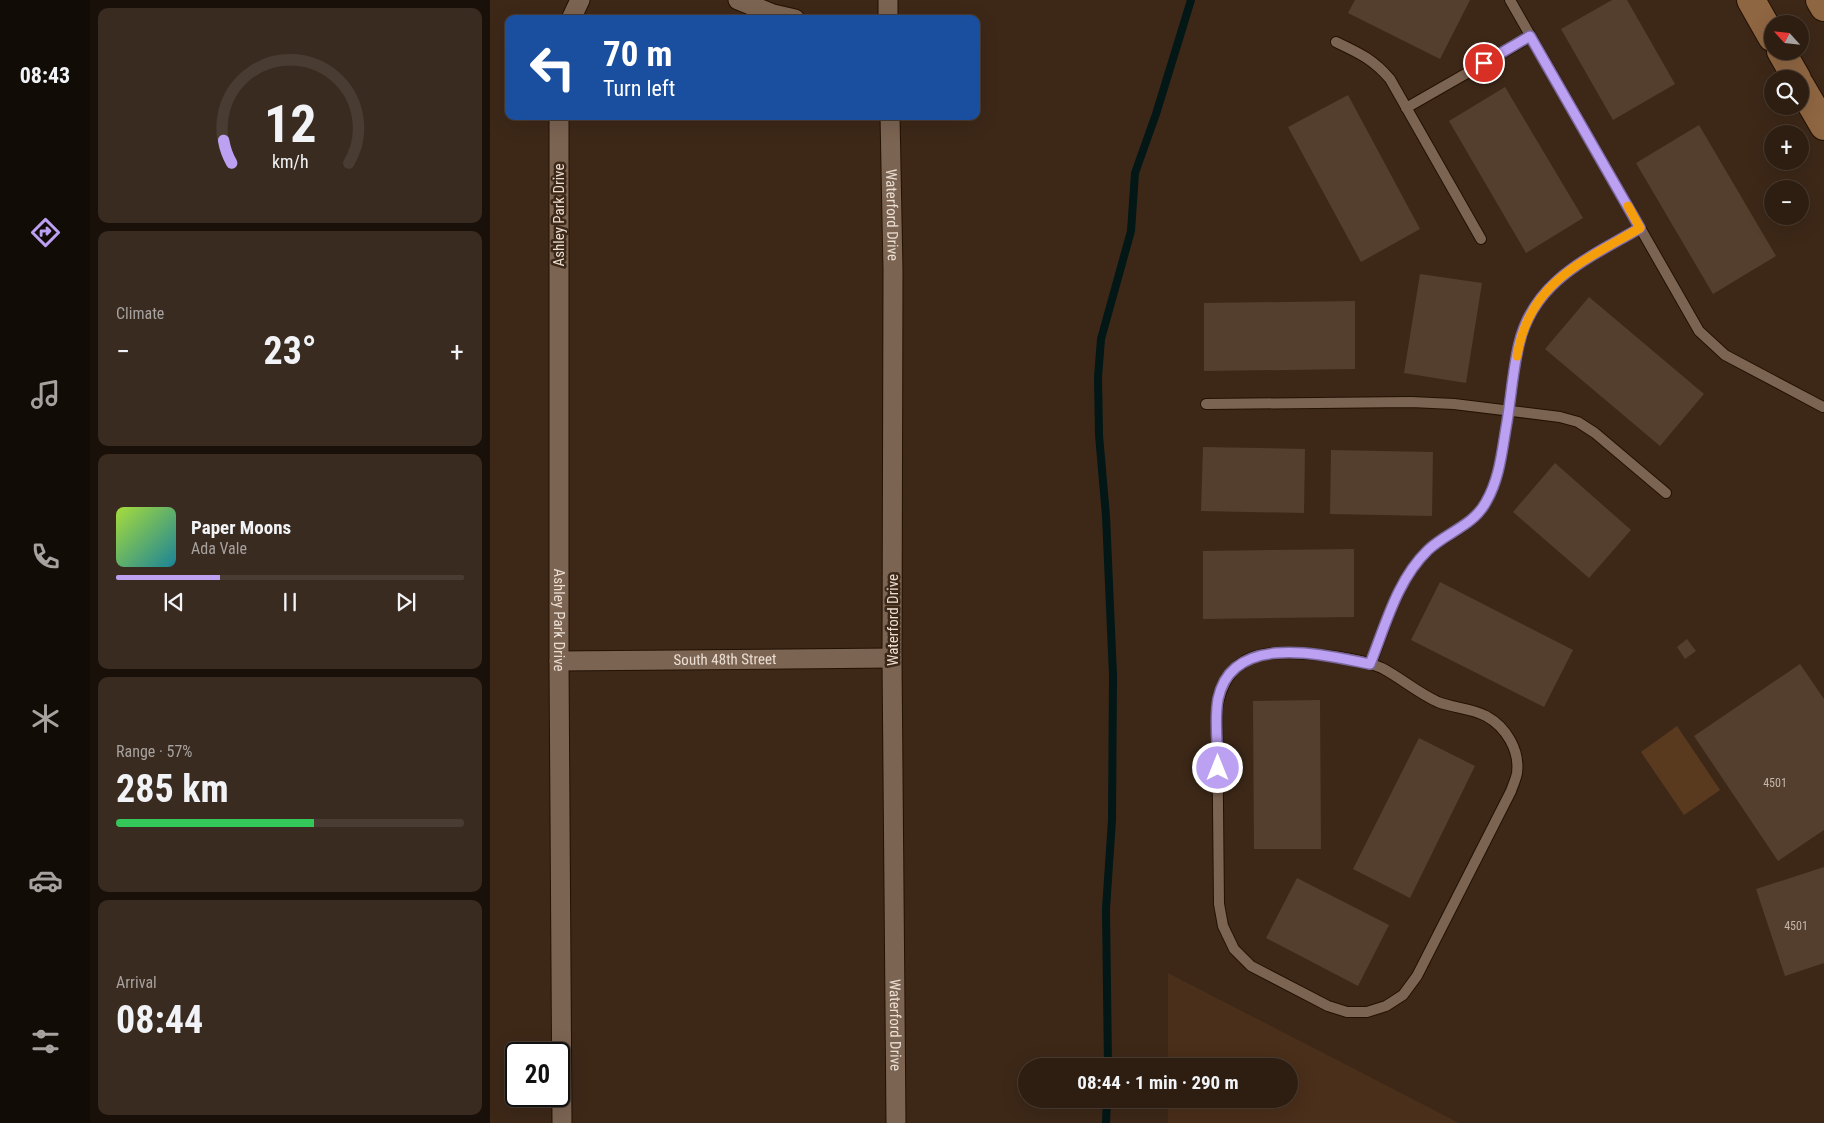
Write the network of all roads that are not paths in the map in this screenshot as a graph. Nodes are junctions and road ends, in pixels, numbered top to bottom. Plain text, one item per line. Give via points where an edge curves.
1 (580, 0) edge
2 (738, 0) edge
3 (888, 0) edge
4 (1510, 0) edge
5 (1751, 0) edge
6 (1820, 0) edge
7 (1824, 7) edge
8 (573, 15) edge
9 (777, 15) edge
10 (888, 15) edge
11 (1764, 23) edge
12 (1530, 36) junction
13 (1336, 42) dead end
14 (1809, 100) edge
15 (1406, 108) junction
16 (560, 120) edge
17 (890, 120) edge
18 (1824, 126) edge
19 (1640, 228) junction
20 (1481, 239) dead end
21 (1206, 404) dead end
22 (1823, 407) edge
23 (1508, 411) junction
24 (1666, 494) dead end
25 (892, 658) junction
26 (559, 661) junction
27 (1370, 664) junction
28 (562, 1123) edge
29 (896, 1123) edge

1 - 8 street
2 - 9 street
3 - 10 street
4 - 12 lane
5 - 11 main road
6 - 7 main road
12 - 15 lane
12 - 19 lane
13 - 15 lane via 1378,65
14 - 18 main road
15 - 20 lane
16 - 26 street, Ashley Park Drive
17 - 25 street, Waterford Drive
19 - 22 lane via 1699,331 1718,350
19 - 23 lane via 1578,264 1541,296 1527,319 1519,344
21 - 23 lane via 1412,402
23 - 24 lane via 1578,422
23 - 27 lane via 1496,483 1485,505 1469,522 1430,548 1413,566 1398,592
25 - 26 street, South 48th Street
25 - 29 street, Waterford Drive
26 - 28 street, Ashley Park Drive
27 - 27 lane via 1310,653 1273,653 1252,657 1236,667 1225,681 1217,709 1222,926 1234,949 1251,966 1328,1006 1347,1012 1367,1012 1386,1006 1403,995 1417,976 1517,774 1517,757 1501,727 1485,716 1438,701

